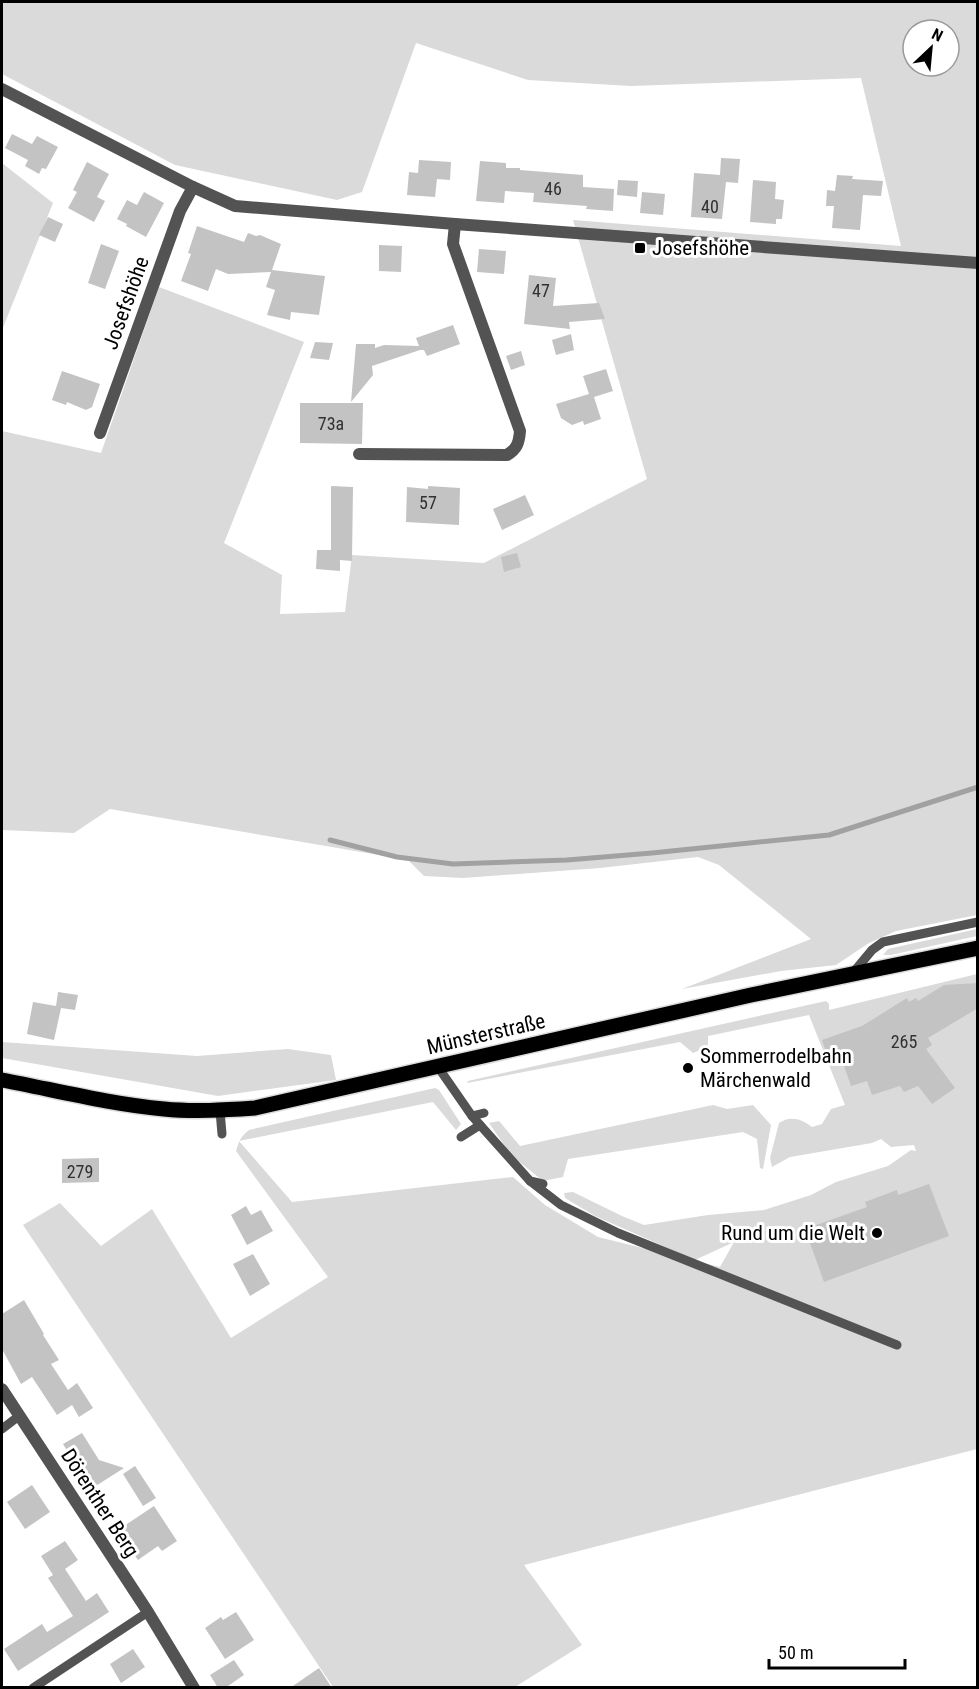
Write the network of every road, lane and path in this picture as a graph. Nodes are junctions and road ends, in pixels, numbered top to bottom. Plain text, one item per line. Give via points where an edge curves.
1 (2, 89) edge
2 (193, 188) junction
3 (454, 224) junction
4 (978, 263) edge
5 (100, 433) dead end
6 (359, 454) dead end
7 (978, 921) edge
8 (978, 948) edge
9 (852, 974) junction
10 (438, 1067) junction
11 (2, 1080) edge
12 (220, 1111) junction
13 (484, 1113) dead end
14 (472, 1116) junction
15 (480, 1125) junction
16 (222, 1134) dead end
17 (460, 1137) dead end
18 (530, 1181) junction
19 (543, 1184) dead end
20 (897, 1345) dead end
21 (2, 1389) edge
22 (19, 1416) junction
23 (2, 1429) edge
24 (148, 1612) junction
25 (33, 1688) edge
26 (194, 1688) edge

1 - 2 street
2 - 3 street via 234,206
2 - 5 street, Josefshöhe via 180,211
3 - 4 street
3 - 6 street via 453,244 520,431 516,449 507,455
7 - 9 lane via 884,942
8 - 9 main road, Münsterstraße
9 - 10 main road, Münsterstraße
10 - 12 main road, Münsterstraße via 255,1108
10 - 14 lane
11 - 12 main road, Münsterstraße via 164,1109
12 - 16 lane
13 - 14 lane
14 - 15 lane
15 - 17 lane
15 - 18 lane
18 - 19 lane
18 - 20 lane via 561,1205 618,1233
21 - 22 street, Dörenther Berg
22 - 23 lane
22 - 24 street, Dörenther Berg
24 - 25 lane
24 - 26 street, Dörenther Berg

